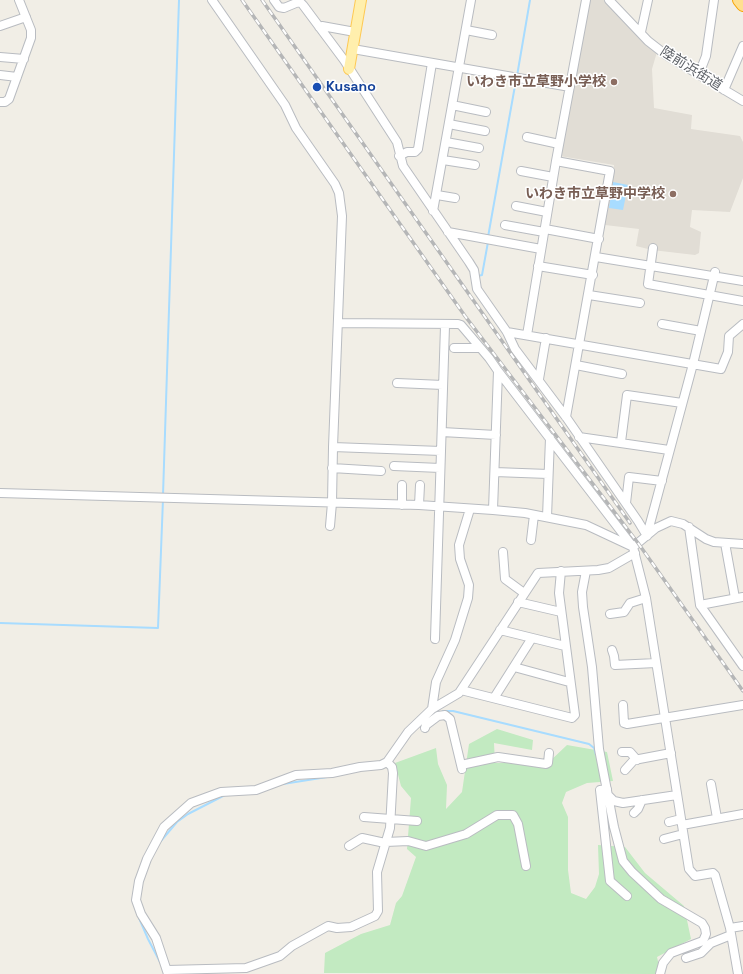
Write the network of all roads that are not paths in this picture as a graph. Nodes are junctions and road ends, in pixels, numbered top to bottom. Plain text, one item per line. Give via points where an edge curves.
1 (19, 0) edge
2 (212, 0) edge
3 (274, 0) edge
4 (361, 0) edge
5 (471, 0) edge
6 (586, 0) edge
7 (609, 0) edge
8 (648, 0) edge
9 (714, 0) edge
10 (301, 1) edge
11 (26, 17) junction
12 (0, 26) edge
13 (319, 27) junction
14 (466, 30) junction
15 (355, 32) junction
16 (641, 32) junction
17 (492, 35) dead end
18 (743, 46) edge
19 (353, 49) junction
20 (0, 57) edge
21 (24, 59) junction
22 (432, 63) junction
23 (459, 68) junction
24 (349, 69) junction
25 (699, 74) junction
26 (0, 75) edge
27 (17, 77) junction
28 (570, 87) junction
29 (724, 90) junction
30 (743, 101) edge
31 (0, 102) edge
32 (452, 105) junction
33 (486, 112) dead end
34 (449, 124) junction
35 (485, 131) dead end
36 (527, 137) dead end
37 (446, 142) junction
38 (559, 144) junction
39 (479, 148) dead end
40 (400, 156) junction
41 (443, 160) junction
42 (556, 161) junction
43 (475, 165) dead end
44 (521, 171) dead end
45 (553, 178) junction
46 (437, 195) junction
47 (455, 198) dead end
48 (516, 206) dead end
49 (433, 211) junction
50 (547, 212) junction
51 (505, 225) dead end
52 (544, 231) junction
53 (448, 232) junction
54 (599, 239) junction
55 (653, 248) dead end
56 (541, 249) junction
57 (596, 257) junction
58 (538, 266) junction
59 (650, 266) junction
60 (715, 274) junction
61 (593, 275) junction
62 (743, 281) edge
63 (589, 295) junction
64 (711, 296) junction
65 (743, 301) edge
66 (640, 303) dead end
67 (338, 323) junction
68 (662, 324) dead end
69 (743, 324) edge
70 (445, 326) junction
71 (507, 332) junction
72 (701, 332) junction
73 (527, 335) junction
74 (546, 338) junction
75 (580, 344) junction
76 (454, 348) dead end
77 (480, 348) junction
78 (693, 364) junction
79 (576, 365) junction
80 (498, 371) junction
81 (622, 374) dead end
82 (539, 379) junction
83 (396, 383) dead end
84 (443, 385) junction
85 (682, 403) junction
86 (566, 417) junction
87 (442, 432) junction
88 (496, 435) junction
89 (579, 437) junction
90 (550, 438) junction
91 (621, 442) junction
92 (333, 447) junction
93 (669, 450) junction
94 (441, 451) junction
95 (394, 466) dead end
96 (332, 468) junction
97 (440, 468) junction
98 (381, 471) dead end
99 (495, 472) junction
100 (548, 474) junction
101 (662, 481) junction
102 (402, 485) dead end
103 (420, 485) dead end
104 (0, 492) edge
105 (332, 503) junction
106 (626, 503) junction
107 (402, 505) junction
108 (419, 505) junction
109 (439, 507) junction
110 (470, 509) junction
111 (494, 510) junction
112 (534, 515) junction
113 (547, 517) junction
114 (330, 526) dead end
115 (689, 527) junction
116 (647, 536) junction
117 (532, 540) dead end
118 (725, 543) junction
119 (743, 544) edge
120 (634, 550) junction
121 (503, 552) dead end
122 (561, 571) junction
123 (586, 571) junction
124 (524, 593) junction
125 (646, 598) junction
126 (739, 598) edge
127 (518, 602) junction
128 (700, 605) junction
129 (561, 612) junction
130 (610, 614) dead end
131 (500, 630) junction
132 (532, 638) junction
133 (435, 639) dead end
134 (565, 646) junction
135 (612, 650) dead end
136 (656, 663) junction
137 (743, 666) edge
138 (514, 667) junction
139 (569, 682) junction
140 (461, 690) junction
141 (494, 698) junction
142 (440, 704) junction
143 (623, 705) dead end
144 (743, 705) edge
145 (432, 709) junction
146 (443, 715) junction
147 (665, 718) junction
148 (425, 728) dead end
149 (622, 752) dead end
150 (549, 753) dead end
151 (670, 753) junction
152 (637, 760) junction
153 (388, 763) junction
154 (625, 770) dead end
155 (711, 784) dead end
156 (607, 792) junction
157 (677, 795) junction
158 (642, 800) junction
159 (634, 812) dead end
160 (743, 814) edge
161 (364, 817) dead end
162 (390, 818) junction
163 (717, 818) junction
164 (417, 820) dead end
165 (668, 822) dead end
166 (681, 822) junction
167 (683, 834) junction
168 (664, 839) dead end
169 (385, 843) junction
170 (349, 846) dead end
171 (526, 866) dead end
172 (627, 896) dead end
173 (743, 926) edge
174 (731, 932) junction
175 (686, 958) dead end
176 (167, 972) edge
177 (660, 974) edge
178 (738, 974) edge

1 - 11 street
2 - 67 street via 285,105 296,128 339,193 342,216
3 - 10 street via 279,7 284,8
4 - 15 main road
5 - 14 street
6 - 28 street
7 - 16 street, 陸前浜街道
8 - 16 street
9 - 25 street via 706,56
10 - 13 street
11 - 12 street
11 - 21 street via 31,33
13 - 15 street
13 - 24 street
14 - 17 street
14 - 23 street
15 - 19 main road
16 - 25 street, 陸前浜街道 via 666,55
18 - 29 street
19 - 22 street
19 - 24 main road
20 - 21 street
21 - 27 street
22 - 23 street
22 - 40 street via 418,149
23 - 28 street
23 - 32 street
24 - 40 street via 397,142
25 - 29 street, 陸前浜街道
26 - 27 street
27 - 31 street via 9,99
28 - 38 street
29 - 30 street, 陸前浜街道
32 - 33 street
32 - 34 street
34 - 35 street
34 - 37 street
36 - 38 street
37 - 39 street
37 - 41 street
38 - 42 street
40 - 49 street via 403,166
41 - 43 street
41 - 46 street
42 - 45 street
42 - 54 street via 610,171
44 - 45 street
45 - 50 street
46 - 47 street
46 - 49 street
48 - 50 street
49 - 53 street
50 - 52 street
51 - 52 street
52 - 54 street
52 - 56 street
53 - 56 street
53 - 71 street via 474,270 477,289
54 - 57 street
55 - 59 street
56 - 58 street
57 - 59 street
57 - 61 street
58 - 61 street
58 - 73 street
59 - 60 street
59 - 64 street via 648,284
60 - 62 street
60 - 64 street
61 - 63 street
63 - 66 street
63 - 75 street
64 - 65 street
64 - 72 street
67 - 70 street
67 - 92 street
68 - 72 street
69 - 78 street via 730,336 728,352 721,369
70 - 77 street via 461,325
70 - 84 street
71 - 73 street
71 - 82 street via 515,349
72 - 78 street
73 - 74 street
74 - 75 street
74 - 82 street
75 - 78 street
75 - 79 street
76 - 77 street
77 - 80 street
78 - 85 street
79 - 81 street
79 - 86 street
80 - 88 street
80 - 90 street
82 - 86 street
83 - 84 street
84 - 87 street
85 - 91 street via 627,395
85 - 93 street
86 - 89 street
87 - 88 street
87 - 94 street
88 - 99 street
89 - 91 street
89 - 106 street
90 - 100 street
90 - 120 street
91 - 93 street
92 - 94 street
92 - 96 street
93 - 101 street
94 - 97 street
95 - 97 street
96 - 98 street
96 - 105 street
97 - 109 street
99 - 100 street
99 - 111 street
100 - 113 street
101 - 106 street via 629,477
101 - 116 street
102 - 107 street
103 - 108 street
104 - 105 street
105 - 107 street
105 - 114 street
106 - 116 street
107 - 108 street
108 - 109 street
109 - 110 street
109 - 133 street
110 - 111 street
110 - 145 street via 459,545 460,559 469,585 468,598 455,640 436,682
111 - 112 street
112 - 113 street
112 - 117 street
113 - 120 street via 586,524
115 - 116 street via 671,521 656,528
115 - 118 street via 706,539
115 - 128 street
116 - 120 street
118 - 119 street
118 - 126 street
120 - 123 street via 609,568
120 - 125 street
121 - 124 street via 505,579
122 - 123 street
122 - 124 street via 538,573
122 - 129 street
123 - 156 street via 582,592 583,607
124 - 127 street
125 - 130 street via 630,603 624,612
125 - 136 street
126 - 128 street
127 - 129 street
127 - 131 street
128 - 137 street
129 - 134 street
131 - 132 street
131 - 140 street
132 - 134 street
132 - 138 street
134 - 139 street
135 - 136 street via 615,665
136 - 147 street
138 - 139 street
138 - 141 street
139 - 141 street via 575,716 572,718
140 - 141 street
140 - 142 street
142 - 145 street
142 - 146 street
143 - 147 street via 624,723
144 - 147 street
145 - 153 street via 408,732
146 - 148 street via 433,719
146 - 150 street via 450,719 453,725 462,767 498,757 546,764
147 - 151 street
149 - 152 street via 630,752
151 - 152 street
151 - 157 street
152 - 154 street
153 - 162 street via 393,773
153 - 176 street via 332,773 296,775 256,790 221,792 191,803 171,820 164,827 147,859 139,881 136,900 141,914 156,938
155 - 163 street
156 - 158 street via 618,803
156 - 172 street via 600,790 610,881
156 - 177 street via 614,827 626,865 661,900 697,920 705,928 703,941 671,953
157 - 158 street
157 - 166 street
158 - 159 street
160 - 163 street
161 - 162 street
162 - 164 street
162 - 169 street
163 - 166 street
165 - 166 street
166 - 167 street
167 - 168 street
167 - 174 street via 689,869 694,876 713,873 715,875
169 - 170 street via 362,838
169 - 171 street via 408,841 426,846 466,834 497,815 513,815 518,824
169 - 176 street via 377,872 378,911 375,916 351,927 328,926 292,946 280,956 246,968
173 - 174 street
174 - 175 street via 701,953
174 - 178 street

